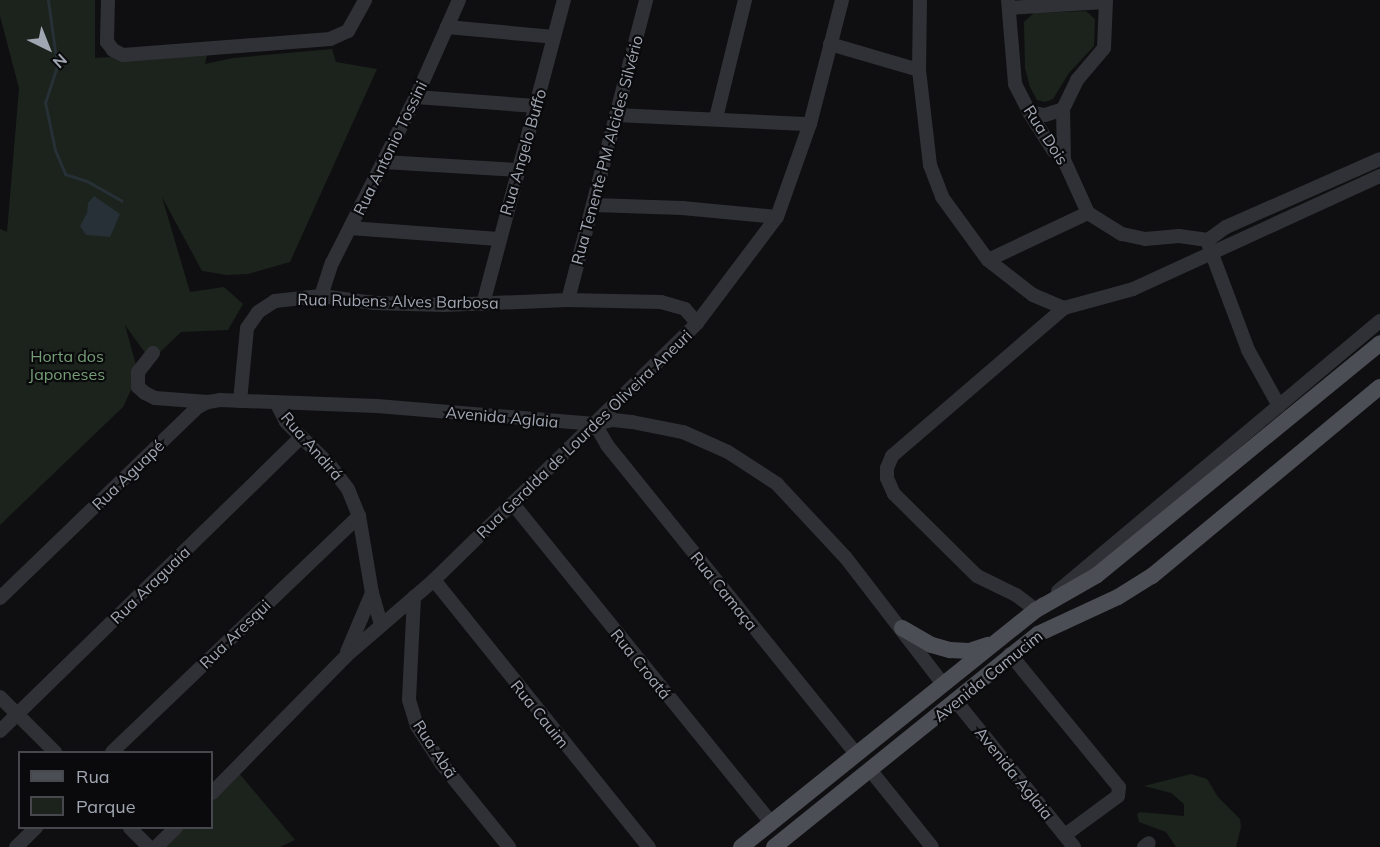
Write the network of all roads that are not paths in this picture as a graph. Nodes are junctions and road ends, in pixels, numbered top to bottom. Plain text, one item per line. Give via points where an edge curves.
1 (108, 0) edge
2 (365, 0) edge
3 (459, 0) edge
4 (564, 0) edge
5 (646, 0) edge
6 (745, 0) edge
7 (842, 0) edge
8 (920, 0) edge
9 (1106, 1) edge
10 (1072, 2) edge
11 (1009, 4) edge
12 (447, 27) junction
13 (554, 38) junction
14 (830, 44) junction
15 (919, 70) junction
16 (416, 97) junction
17 (536, 106) junction
18 (1063, 109) junction
19 (1029, 112) junction
20 (616, 115) junction
21 (716, 118) junction
22 (810, 124) junction
23 (1380, 159) edge
24 (1064, 160) junction
25 (382, 162) junction
26 (517, 170) junction
27 (1380, 176) edge
28 (594, 205) junction
29 (1088, 213) junction
30 (777, 217) junction
31 (350, 228) junction
32 (499, 239) junction
33 (1208, 240) junction
34 (1211, 255) junction
35 (988, 260) junction
36 (321, 296) junction
37 (568, 300) junction
38 (483, 303) junction
39 (1064, 308) junction
40 (1380, 321) edge
41 (698, 323) junction
42 (1380, 343) edge
43 (153, 353) dead end
44 (1380, 387) edge
45 (240, 401) junction
46 (208, 402) junction
47 (277, 404) junction
48 (1279, 406) junction
49 (595, 424) junction
50 (300, 438) junction
51 (513, 504) junction
52 (359, 516) junction
53 (434, 580) junction
54 (372, 593) junction
55 (414, 597) junction
56 (0, 598) edge
57 (1036, 610) junction
58 (381, 625) junction
59 (902, 628) junction
60 (1002, 638) junction
61 (1010, 654) junction
62 (346, 656) junction
63 (943, 684) junction
64 (0, 697) edge
65 (955, 700) junction
66 (17, 714) junction
67 (0, 731) edge
68 (53, 751) edge
69 (114, 751) edge
70 (857, 755) junction
71 (871, 771) junction
72 (213, 792) edge
73 (771, 823) junction
74 (35, 829) edge
75 (131, 829) edge
76 (175, 829) edge
77 (1065, 835) junction
78 (784, 844) edge
79 (16, 847) edge
80 (149, 847) edge
81 (156, 847) edge
82 (509, 847) edge
83 (649, 847) edge
84 (741, 847) edge
85 (932, 847) edge
86 (1074, 847) edge

1 - 2 street via 107,42 123,55 330,39 348,31
3 - 12 street, Rua Antonio Tossini
4 - 13 street, Rua Angelo Buffo
5 - 20 street, Rua Tenente PM Alcides Silvério
6 - 21 street
7 - 14 street, Rua Geralda de Lourdes Oliveira Aneuri
8 - 15 street
9 - 10 street
9 - 18 street via 1104,48 1077,80
10 - 11 street
11 - 19 street, Rua Dois via 1015,84
12 - 13 street
12 - 16 street, Rua Antonio Tossini
13 - 17 street, Rua Angelo Buffo
14 - 15 street
14 - 22 street, Rua Geralda de Lourdes Oliveira Aneuri
15 - 35 street via 930,165 942,197
16 - 17 street
16 - 25 street, Rua Antonio Tossini
17 - 26 street, Rua Angelo Buffo
18 - 19 street via 1045,115
18 - 24 street
19 - 24 street, Rua Dois
20 - 21 street
20 - 28 street, Rua Tenente PM Alcides Silvério
21 - 22 street
22 - 30 street, Rua Geralda de Lourdes Oliveira Aneuri
23 - 33 street via 1226,227
24 - 29 street, Rua Dois
25 - 26 street
25 - 31 street, Rua Antonio Tossini
26 - 32 street, Rua Angelo Buffo
27 - 34 street
28 - 30 street
28 - 37 street, Rua Tenente PM Alcides Silvério
29 - 33 street via 1122,234 1145,239 1179,236
29 - 35 street
30 - 41 street, Rua Geralda de Lourdes Oliveira Aneuri
31 - 32 street
31 - 36 street, Rua Antonio Tossini
32 - 38 street, Rua Angelo Buffo
33 - 34 street
34 - 39 street via 1133,289
34 - 48 street via 1248,350
35 - 39 street via 1033,295
36 - 38 street, Rua Rubens Alves Barbosa via 375,303
36 - 45 street, Rua Rubens Alves Barbosa via 275,301 258,312 247,328
37 - 38 street, Rua Rubens Alves Barbosa
37 - 41 street, Rua Rubens Alves Barbosa via 661,302 685,309
39 - 57 street via 892,456 887,468 894,494 977,576 1016,595
40 - 48 street, Avenida Camucim
41 - 49 street, Rua Geralda de Lourdes Oliveira Aneuri
42 - 57 main road, Avenida Camucim via 1097,575
43 - 46 street via 138,372 138,387 155,398
44 - 61 main road, Avenida Camucim via 1152,576 1118,597 1056,624
45 - 46 street
45 - 47 street
46 - 56 street, Rua Aguapé via 198,407
47 - 49 street, Avenida Aglaia via 377,406
47 - 50 street, Rua Andirá
48 - 57 street, Avenida Camucim
49 - 51 street, Rua Geralda de Lourdes Oliveira Aneuri
49 - 59 street, Avenida Aglaia via 613,420 683,432 754,468 777,484 811,518
49 - 70 street, Rua Camaça via 614,454
50 - 52 street, Rua Andirá via 329,464 348,489
50 - 66 street, Rua Araguaia
51 - 53 street, Rua Geralda de Lourdes Oliveira Aneuri
51 - 73 street, Rua Croatá
52 - 54 street, Rua Andirá
52 - 69 street, Rua Aresqui
53 - 55 street, Rua Geralda de Lourdes Oliveira Aneuri
53 - 83 street, Rua Cauim
54 - 58 street, Rua Andirá
54 - 62 street
55 - 58 street, Rua Geralda de Lourdes Oliveira Aneuri
55 - 82 street, Rua Abã via 409,700 417,726 441,763
57 - 60 main road, Avenida Camucim
58 - 62 street, Rua Geralda de Lourdes Oliveira Aneuri
59 - 60 main road via 950,650 969,651
59 - 63 street, Avenida Aglaia
60 - 63 main road, Avenida Camucim
61 - 65 main road, Avenida Camucim
61 - 77 street via 1119,787 1118,796
62 - 72 street, Rua Geralda de Lourdes Oliveira Aneuri
63 - 65 main road
63 - 70 main road, Avenida Camucim
64 - 66 street
65 - 71 main road, Avenida Camucim
65 - 77 street, Avenida Aglaia
66 - 67 street, Rua Araguaia
66 - 68 street
70 - 73 main road, Avenida Camucim
71 - 78 main road, Avenida Camucim
71 - 85 street
73 - 78 main road
73 - 84 main road, Avenida Camucim
74 - 79 street
75 - 80 street
76 - 81 street
77 - 86 street, Avenida Aglaia

